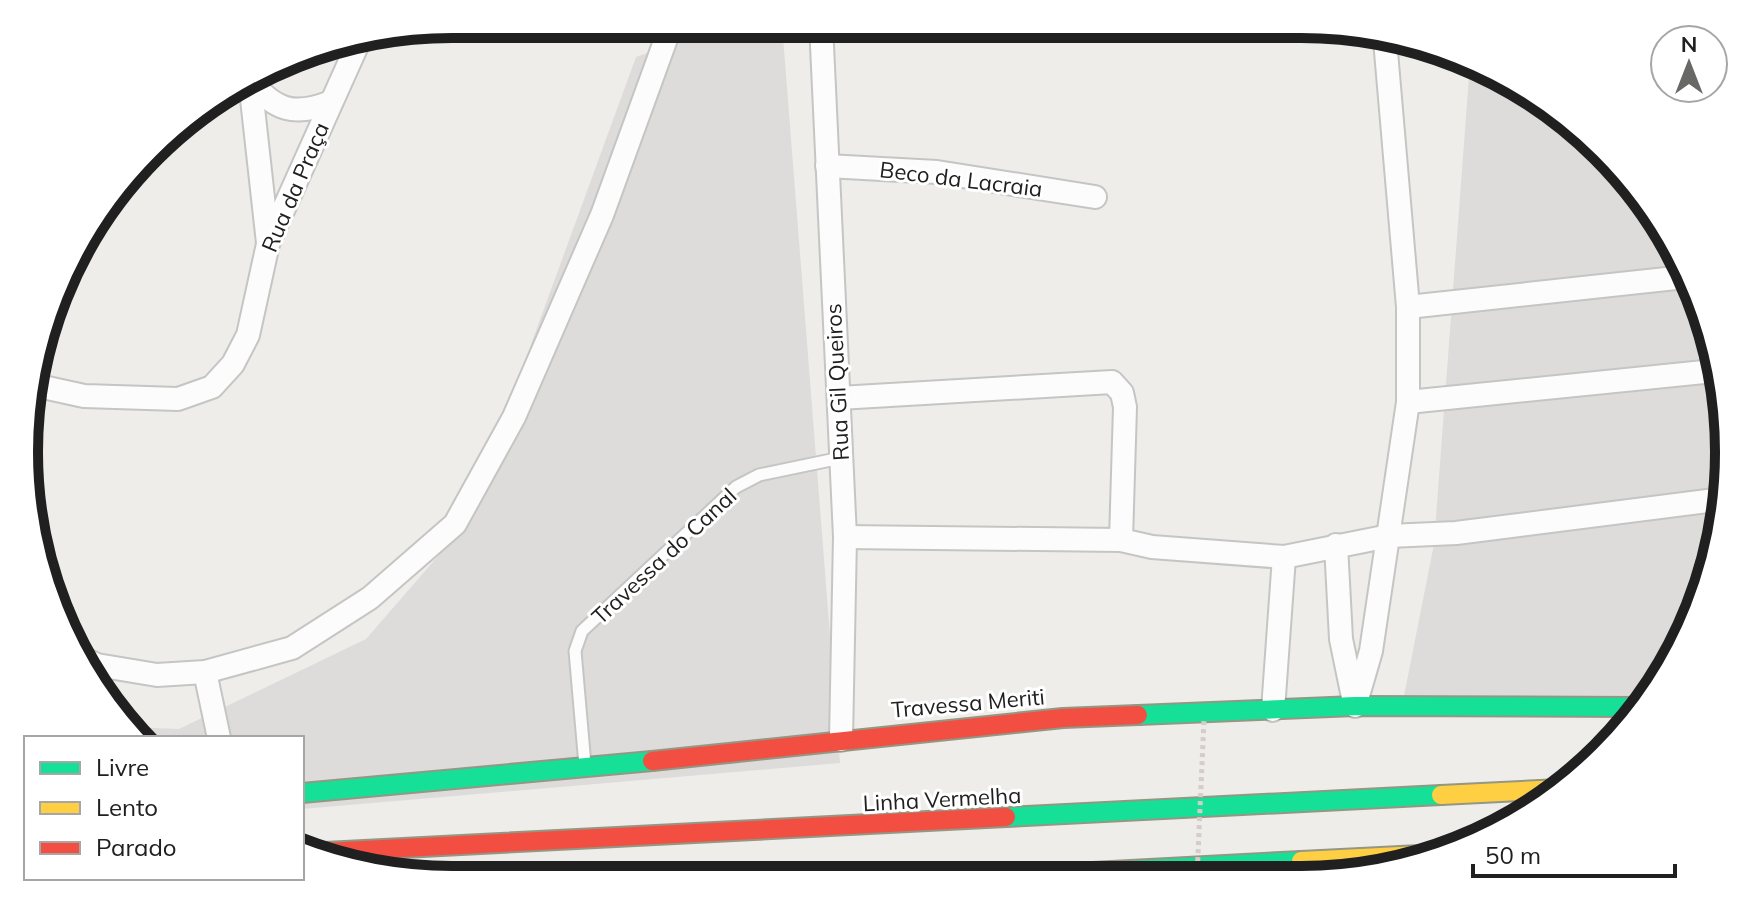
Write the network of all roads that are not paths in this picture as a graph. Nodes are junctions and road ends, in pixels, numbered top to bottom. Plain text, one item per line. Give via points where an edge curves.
1 (667, 38) edge
2 (822, 38) edge
3 (1386, 47) edge
4 (355, 50) edge
5 (256, 88) edge
6 (251, 90) edge
7 (331, 102) junction
8 (827, 166) junction
9 (1095, 197) dead end
10 (268, 244) junction
11 (1676, 278) edge
12 (1408, 307) junction
13 (1707, 372) edge
14 (44, 387) edge
15 (839, 398) junction
16 (1408, 402) junction
17 (831, 460) dead end
18 (1712, 500) edge
19 (1389, 536) junction
20 (845, 537) junction
21 (1121, 540) junction
22 (1336, 545) junction
23 (1284, 557) junction
24 (97, 665) edge
25 (205, 672) junction
26 (1355, 706) junction
27 (1627, 707) edge
28 (1273, 710) junction
29 (219, 736) edge
30 (841, 740) junction
31 (585, 765) junction
32 (1539, 790) edge
33 (304, 793) edge
34 (342, 851) edge
35 (1387, 857) edge
36 (1209, 866) edge

1 - 25 street via 602,215 521,403 455,524 370,598 292,648
2 - 8 street, Rua Gil Queiros
3 - 12 street
4 - 7 street, Rua da Praça
5 - 7 street via 280,107 314,109
6 - 10 street
7 - 10 street, Rua da Praça
8 - 9 street, Beco da Lacraia via 937,172
8 - 15 street, Rua Gil Queiros
10 - 14 street, Rua da Praça via 248,335 233,364 212,387 178,399 84,396
11 - 12 street
12 - 16 street
13 - 16 street
15 - 20 street, Rua Gil Queiros
15 - 21 street via 1112,382 1125,407
16 - 19 street
17 - 31 lane, Travessa do Canal via 759,475 736,487 582,631 575,651
18 - 19 street via 1456,533
19 - 22 street
19 - 26 street via 1371,651
20 - 21 street
20 - 30 street, Rua Gil Queiros
21 - 23 street
22 - 23 street
22 - 26 street via 1341,639
23 - 28 street
24 - 25 street via 157,675
25 - 29 street
26 - 27 main road, Travessa Meriti
26 - 28 main road, Travessa Meriti
28 - 30 main road, Travessa Meriti via 1063,718
30 - 31 main road, Travessa Meriti
31 - 33 main road, Travessa Meriti
32 - 34 main road, Linha Vermelha
35 - 36 main road

